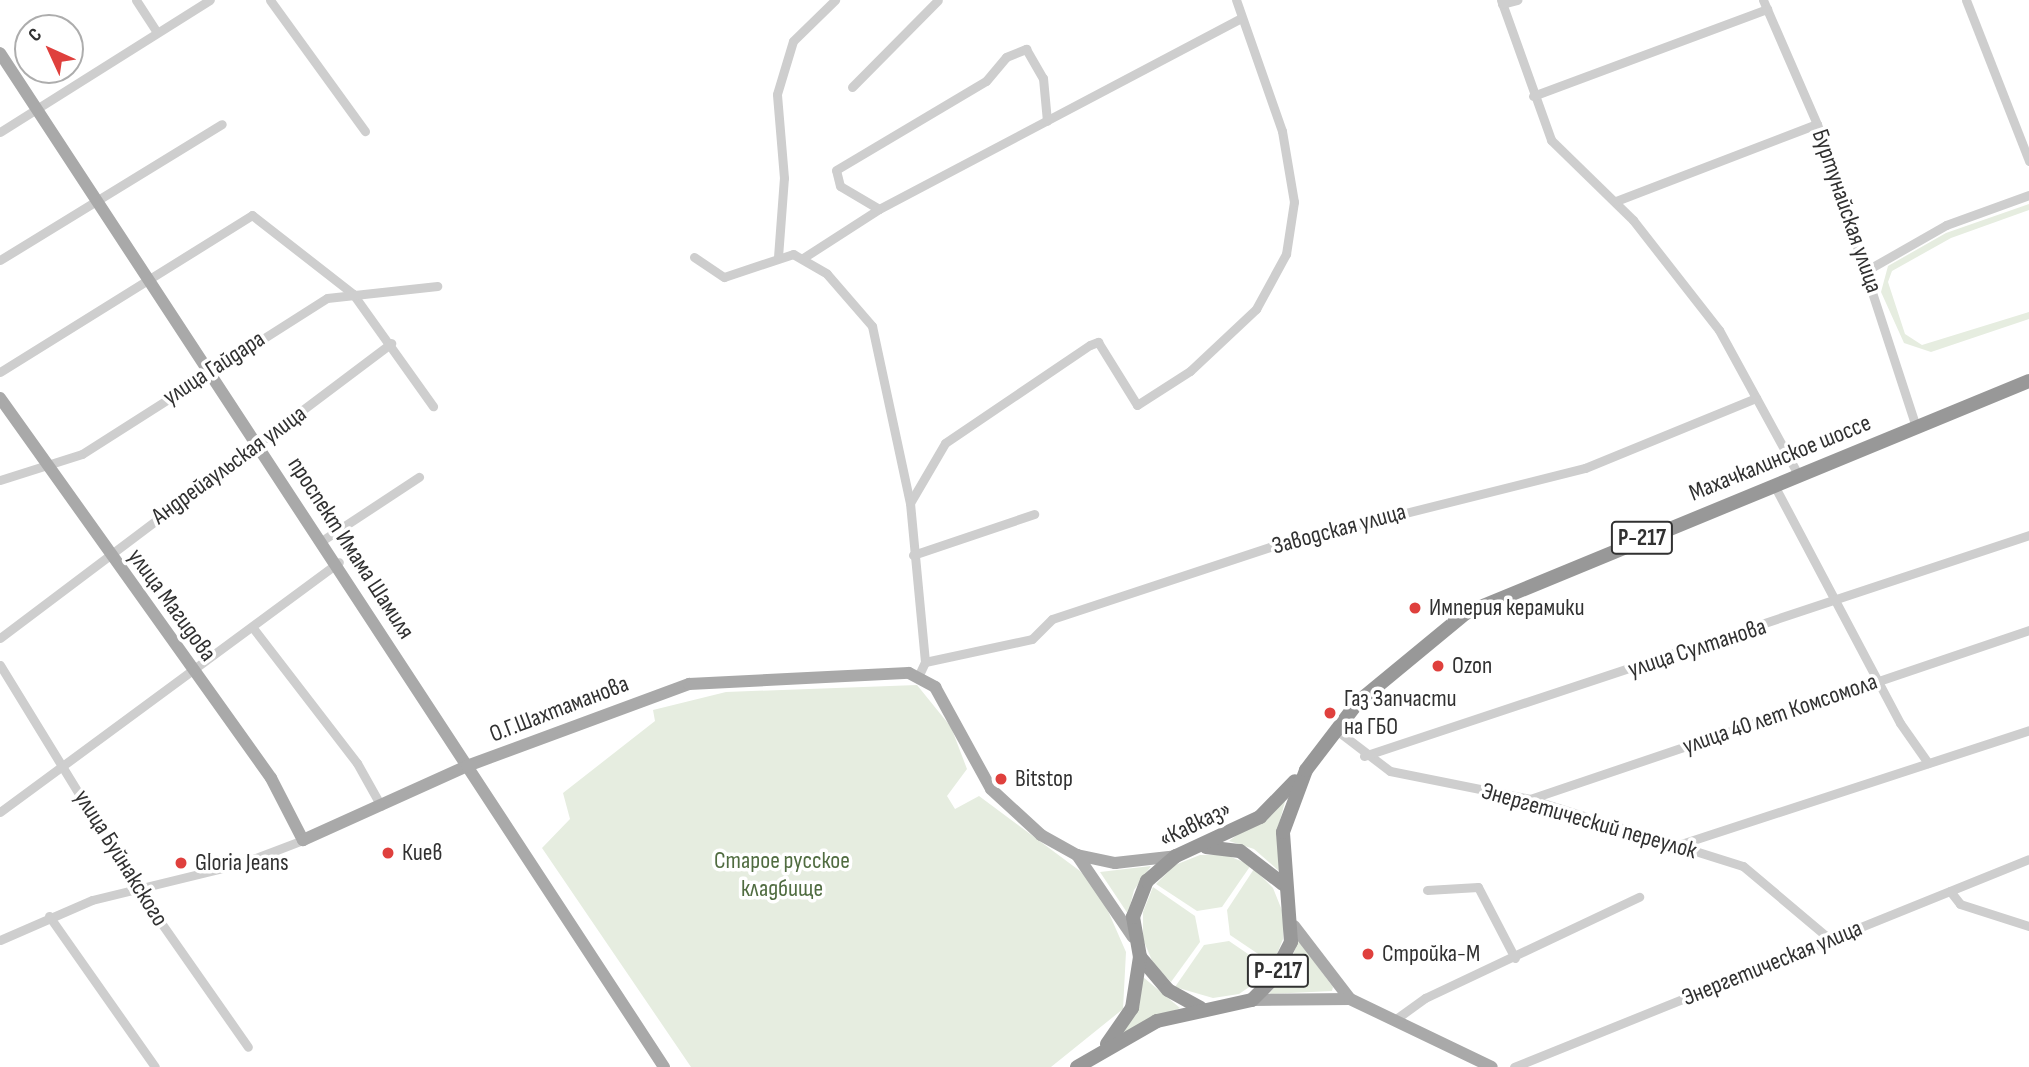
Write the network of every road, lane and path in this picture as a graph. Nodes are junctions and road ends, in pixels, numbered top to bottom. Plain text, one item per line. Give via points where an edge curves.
1 (136, 0) edge
2 (211, 0) edge
3 (270, 0) edge
4 (835, 0) edge
5 (938, 0) edge
6 (1236, 0) edge
7 (1517, 0) edge
8 (1966, 0) edge
9 (1502, 2) edge
10 (1765, 4) edge
11 (1242, 18) junction
12 (155, 29) junction
13 (0, 53) edge
14 (852, 87) dead end
15 (1533, 96) junction
16 (36, 107) junction
17 (1047, 121) junction
18 (222, 124) dead end
19 (1817, 124) junction
20 (365, 131) dead end
21 (0, 132) edge
22 (2029, 161) edge
23 (2029, 195) edge
24 (96, 197) junction
25 (1616, 201) junction
26 (879, 209) junction
27 (694, 257) dead end
28 (778, 257) junction
29 (803, 258) junction
30 (0, 260) edge
31 (1868, 269) junction
32 (148, 278) junction
33 (437, 286) dead end
34 (353, 294) junction
35 (391, 343) junction
36 (208, 370) junction
37 (0, 372) edge
38 (2029, 381) edge
39 (0, 398) edge
40 (1756, 398) junction
41 (433, 407) dead end
42 (1916, 427) junction
43 (258, 443) junction
44 (47, 467) junction
45 (1798, 476) junction
46 (419, 477) dead end
47 (0, 480) edge
48 (1774, 485) junction
49 (910, 503) junction
50 (1034, 514) dead end
51 (2029, 535) edge
52 (324, 540) junction
53 (107, 554) junction
54 (913, 555) junction
55 (339, 562) junction
56 (1837, 601) junction
57 (253, 628) junction
58 (2029, 630) edge
59 (0, 638) edge
60 (925, 662) junction
61 (0, 665) edge
62 (194, 670) junction
63 (919, 676) junction
64 (1878, 681) junction
65 (1335, 729) junction
66 (2029, 730) edge
67 (1364, 756) junction
68 (1928, 763) junction
69 (467, 766) junction
70 (64, 767) junction
71 (1306, 770) junction
72 (1530, 799) junction
73 (381, 806) junction
74 (0, 812) edge
75 (303, 840) junction
76 (1677, 846) junction
77 (1203, 847) junction
78 (1077, 855) junction
79 (1176, 856) junction
80 (2029, 859) edge
81 (1283, 884) junction
82 (136, 887) junction
83 (1427, 890) dead end
84 (1950, 891) junction
85 (1639, 897) dead end
86 (49, 916) junction
87 (1294, 926) junction
88 (2029, 926) edge
89 (1133, 937) junction
90 (0, 940) edge
91 (1831, 940) junction
92 (1140, 957) junction
93 (1515, 958) junction
94 (1350, 999) junction
95 (1252, 1000) junction
96 (1200, 1008) junction
97 (1396, 1019) junction
98 (248, 1047) dead end
99 (1101, 1050) junction
100 (155, 1067) edge
101 (664, 1067) edge
102 (1077, 1067) edge
103 (1492, 1067) edge
104 (1514, 1067) edge

1 - 12 street
2 - 12 street
3 - 20 street
4 - 28 street via 793,41 777,94 784,178
5 - 14 street
6 - 11 street
7 - 9 street
8 - 22 street
9 - 15 street
10 - 15 street
10 - 19 street, Буртунайская улица
11 - 17 street
11 - 49 street via 1292,180 1293,230 1256,309 1191,370 1138,405 1098,342 945,443
12 - 16 street
13 - 16 main road, проспект Имама Шамиля
15 - 25 street via 1551,139
16 - 21 street
16 - 24 main road, проспект Имама Шамиля
17 - 26 street
17 - 26 street via 1043,78 1026,49 1006,57 986,81 836,170 840,186
18 - 24 street
19 - 25 street
19 - 31 street, Буртунайская улица
23 - 31 street via 1945,225
24 - 30 street
24 - 32 main road, проспект Имама Шамиля
25 - 40 street via 1719,330
26 - 29 street
27 - 28 street via 724,276
28 - 29 street
29 - 49 street via 827,274 872,326
31 - 42 street, Буртунайская улица
32 - 34 street via 252,215
32 - 36 main road, проспект Имама Шамиля
32 - 37 street
33 - 34 street, улица Гайдара
34 - 35 street
34 - 36 street, улица Гайдара via 327,298
35 - 41 street
35 - 43 street, Андрейаульская улица
36 - 43 main road, проспект Имама Шамиля
36 - 44 street, улица Гайдара via 82,454
38 - 42 highway, Махачкалинское шоссе / Р-217
39 - 44 main road, улица Магидова
40 - 45 street
40 - 60 street, Заводская улица via 1585,468 1270,547 1052,619 1031,639
42 - 45 highway, Махачкалинское шоссе / Р-217
43 - 52 main road, проспект Имама Шамиля
43 - 53 street, Андрейаульская улица
44 - 47 street, улица Гайдара
44 - 53 main road, улица Магидова
45 - 48 highway, Махачкалинское шоссе / Р-217
46 - 52 street
48 - 56 street
48 - 65 highway, Махачкалинское шоссе / Р-217 via 1466,613 1394,669
49 - 54 street
50 - 54 street
51 - 56 street, улица Султанова
52 - 55 main road, проспект Имама Шамиля
53 - 59 street, Андрейаульская улица
53 - 62 main road, улица Магидова
54 - 60 street
55 - 57 street
55 - 69 main road, проспект Имама Шамиля
56 - 64 street
56 - 67 street, улица Султанова
57 - 62 street
57 - 73 street via 357,763
58 - 64 street, улица 40 лет Комсомола
60 - 63 street
61 - 70 street, улица Буйнакского
62 - 70 street
62 - 75 main road, улица Магидова via 271,778
63 - 69 main road, О.Г.Шахтаманова via 689,684
63 - 78 main road via 956,718 991,789 1023,822
64 - 68 street
64 - 72 street, улица 40 лет Комсомола
65 - 67 street, Энергетический переулок
65 - 71 highway, Махачкалинское шоссе / Р-217
66 - 68 street
67 - 72 street, Энергетический переулок via 1390,771
68 - 76 street
69 - 73 main road, О.Г.Шахтаманова
69 - 101 main road, проспект Имама Шамиля
70 - 74 street
70 - 82 street, улица Буйнакского
71 - 77 highway, «Кавказ» / Р-217 via 1260,817
71 - 81 highway, Махачкалинское шоссе / Р-217 via 1285,817
72 - 76 street, Энергетический переулок
73 - 75 main road, О.Г.Шахтаманова
75 - 82 street, О.Г.Шахтаманова via 240,864
76 - 91 street, Энергетический переулок via 1744,866
77 - 79 highway, «Кавказ» / Р-217
77 - 81 highway, Р-217 via 1240,851
78 - 79 main road, Р-217 via 1115,863
78 - 89 main road, Р-217
79 - 89 highway, «Кавказ» / Р-217 via 1138,899
80 - 84 street, Энергетическая улица
81 - 87 highway, Махачкалинское шоссе / Р-217
82 - 86 street, О.Г.Шахтаманова
82 - 98 street, улица Буйнакского
83 - 93 street via 1478,887
84 - 88 street via 1960,904
84 - 91 street, Энергетическая улица
85 - 93 street
86 - 90 street, О.Г.Шахтаманова
86 - 100 street
87 - 94 main road, Р-217
87 - 95 highway, Махачкалинское шоссе / Р-217 via 1285,961
89 - 92 highway, «Кавказ» / Р-217
91 - 104 street, Энергетическая улица
92 - 96 highway, Р-217 via 1168,990
92 - 99 highway, «Кавказ» / Р-217 via 1132,1008
93 - 97 street via 1425,998
94 - 95 main road, Р-217
94 - 97 main road
95 - 96 highway, Р-217
96 - 99 highway, Р-217
97 - 103 main road
99 - 102 highway, Р-217

